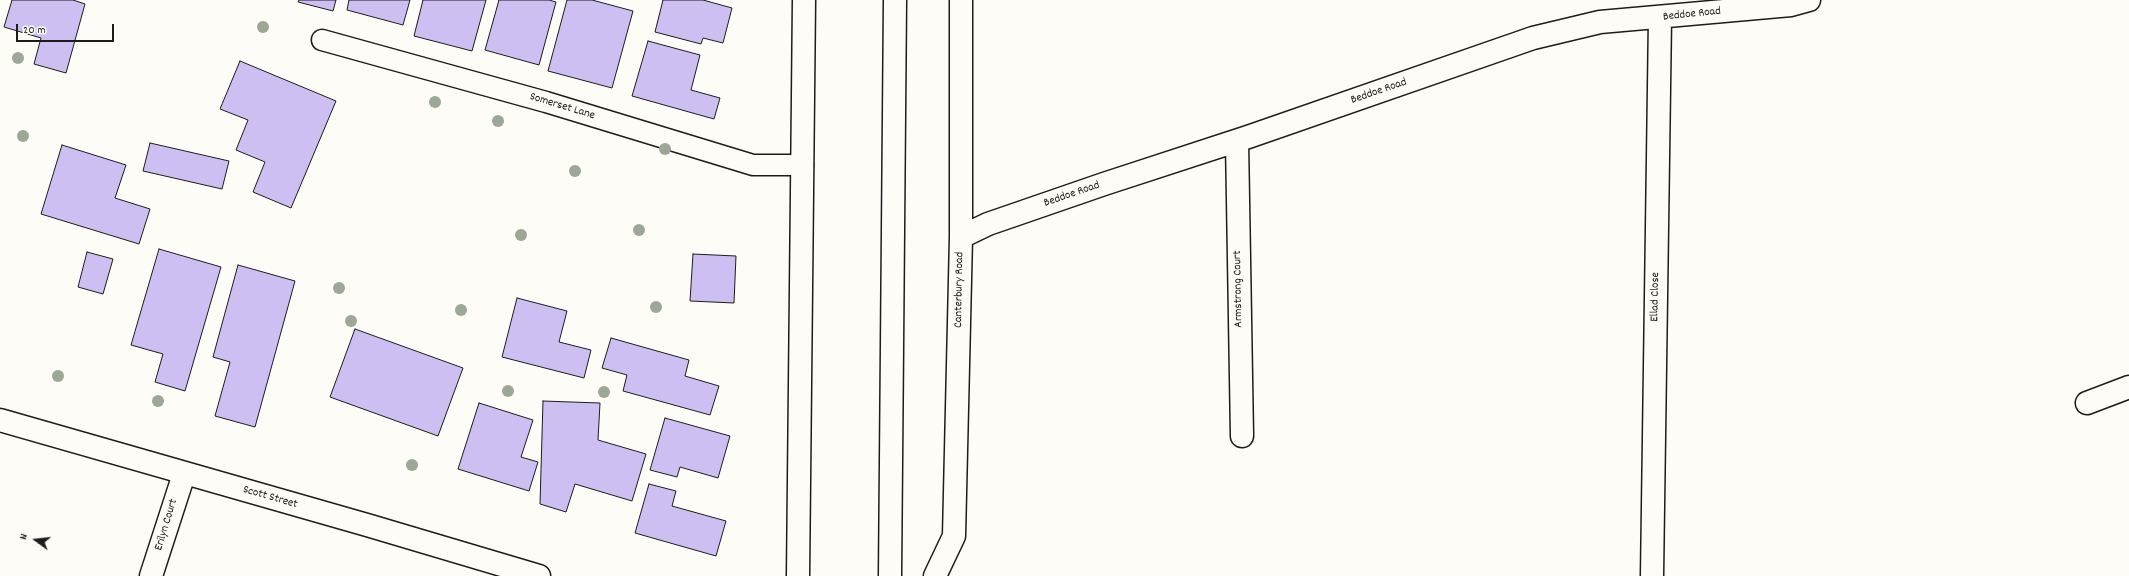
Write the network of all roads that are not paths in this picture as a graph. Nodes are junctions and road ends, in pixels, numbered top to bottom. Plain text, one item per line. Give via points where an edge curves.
1 (804, 0) edge
2 (895, 0) edge
3 (961, 0) edge
4 (1809, 0) edge
5 (1660, 18) junction
6 (322, 40) dead end
7 (1237, 141) junction
8 (802, 165) junction
9 (961, 237) junction
10 (2129, 387) edge
11 (2086, 403) dead end
12 (0, 420) edge
13 (1242, 436) dead end
14 (184, 474) junction
15 (151, 576) edge
16 (539, 576) edge
17 (798, 576) edge
18 (890, 576) edge
19 (934, 576) edge
20 (1652, 576) edge

1 - 8 street
2 - 18 street
3 - 9 street, Canterbury Road
4 - 5 street, Beddoe Road via 1791,5
5 - 7 street, Beddoe Road via 1600,22 1533,38
5 - 20 street, Ellad Close
6 - 8 lane, Somerset Lane via 546,102 752,165
7 - 9 street, Beddoe Road via 1082,191 988,224
7 - 13 street, Armstrong Court
8 - 17 street
9 - 19 street, Canterbury Road via 954,536
10 - 11 street
12 - 14 street, Scott Street
14 - 15 street, Erilyn Court
14 - 16 street, Scott Street

